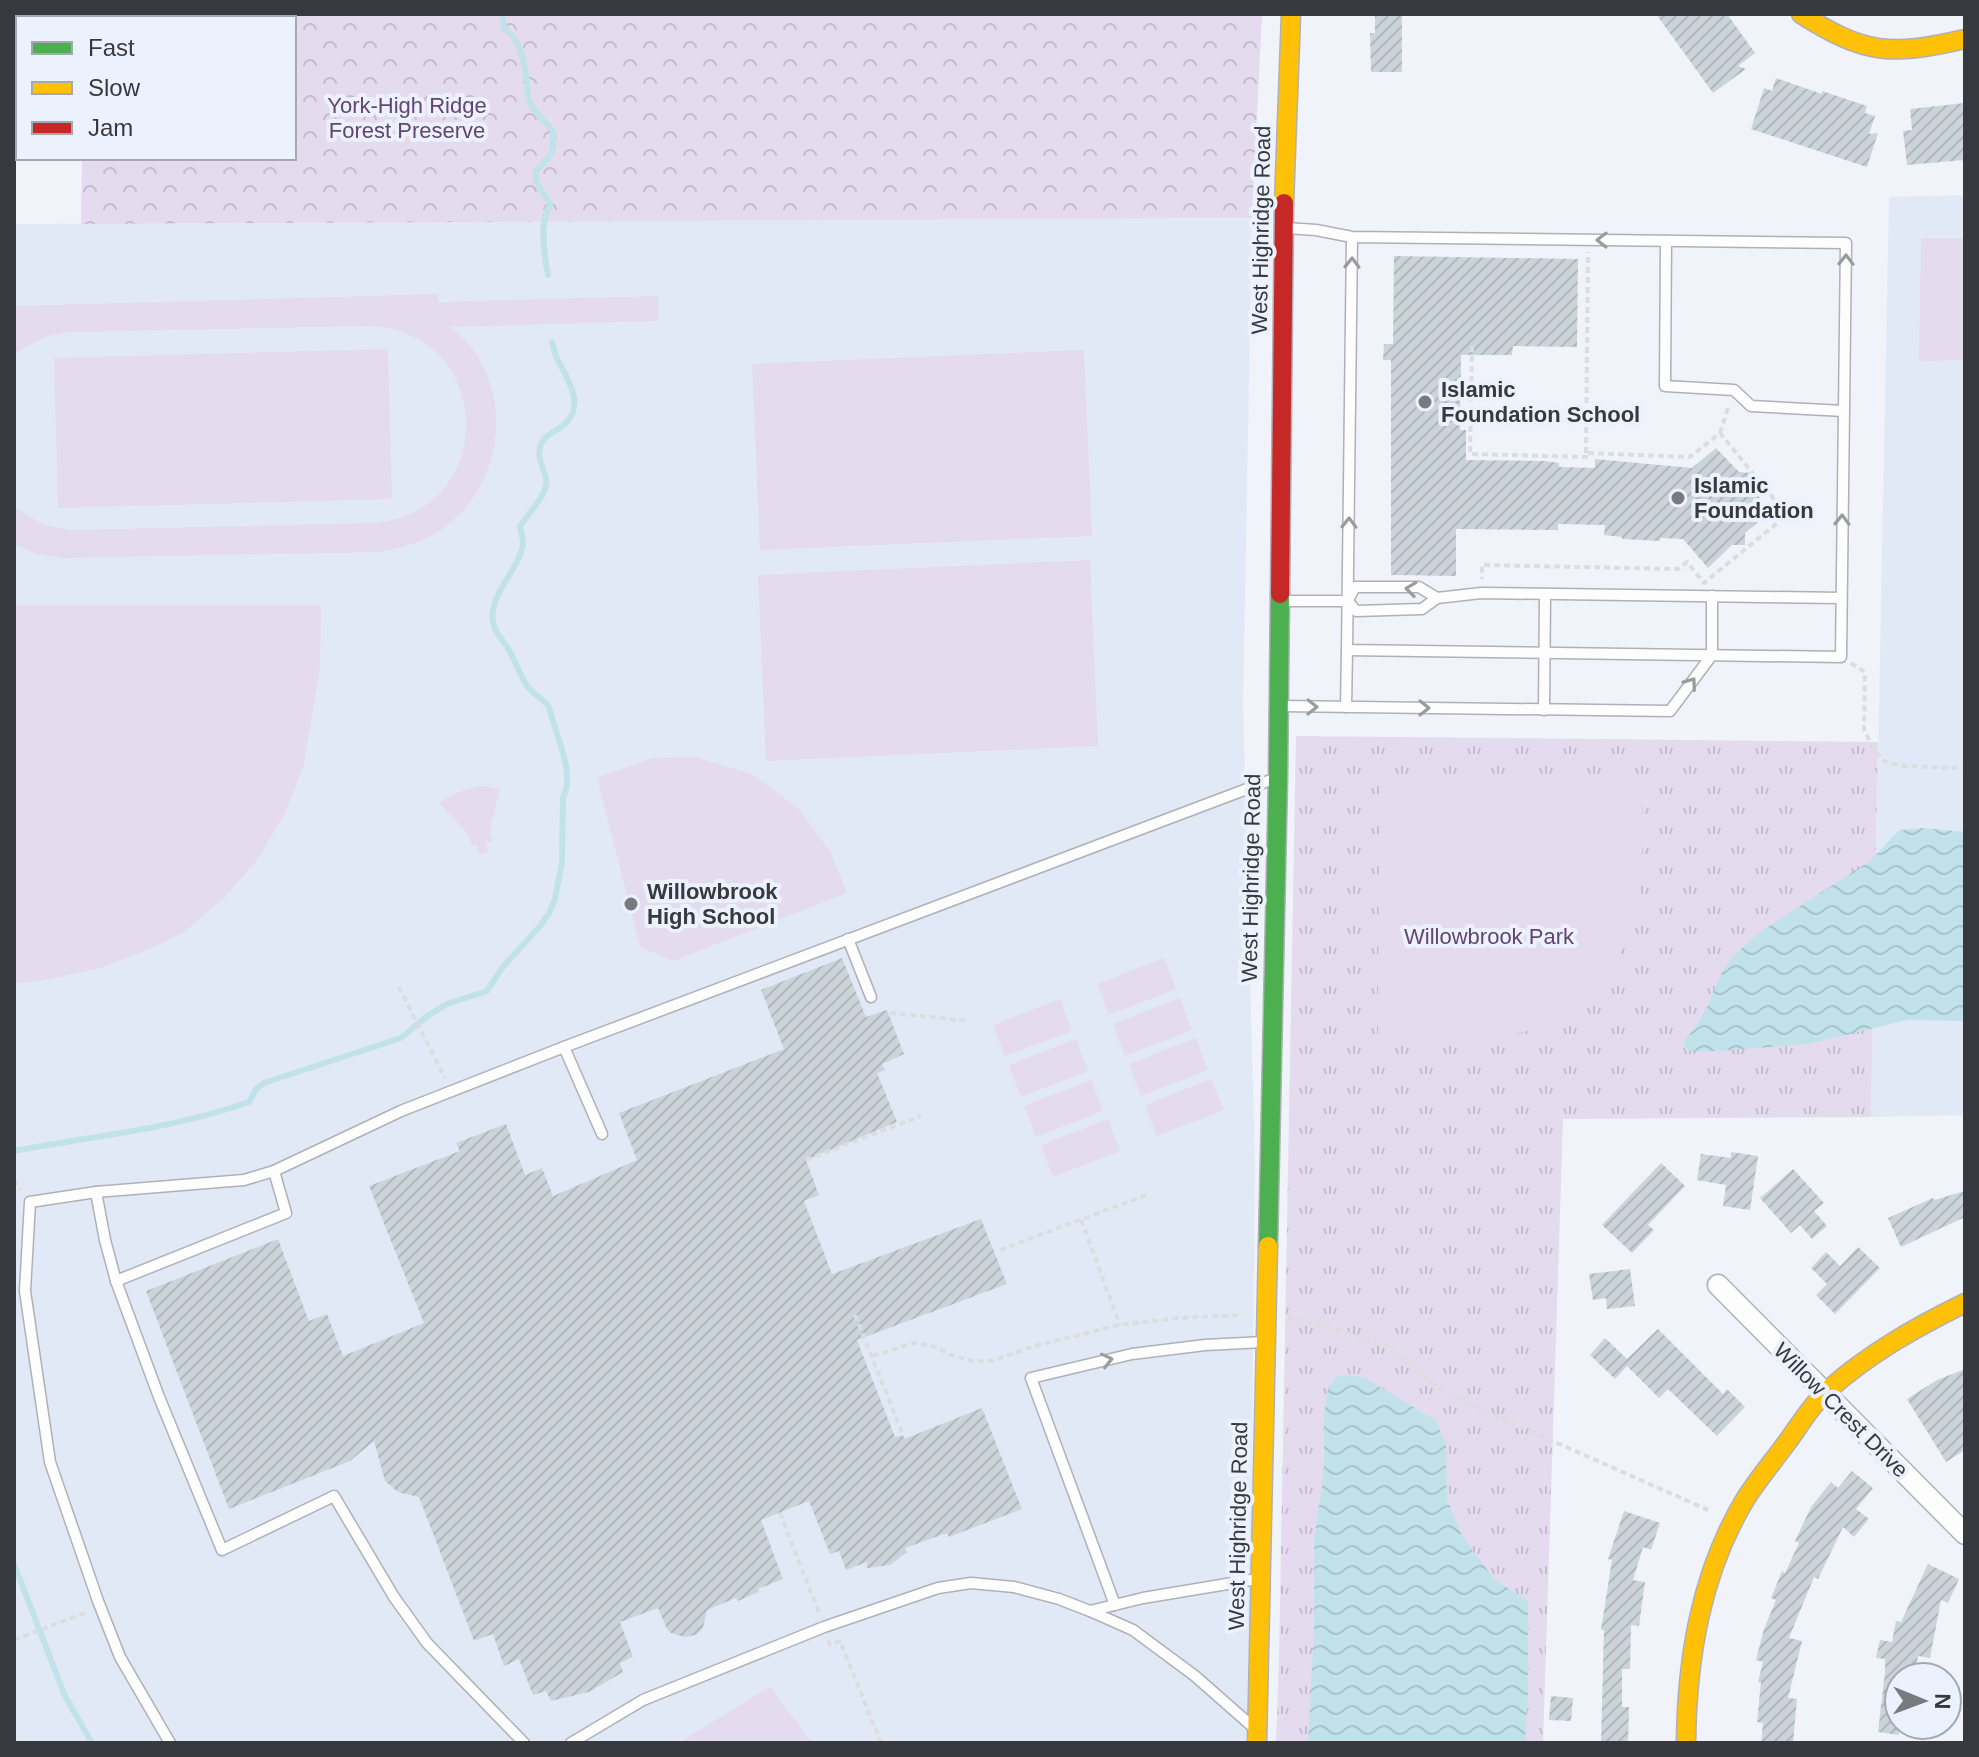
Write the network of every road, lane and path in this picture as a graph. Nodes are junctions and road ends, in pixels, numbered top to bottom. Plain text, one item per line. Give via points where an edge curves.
1 (1291, 14) edge
2 (1801, 14) edge
3 (1965, 39) edge
4 (1284, 228) junction
5 (1352, 237) junction
6 (1666, 241) junction
7 (1589, 252) dead end
8 (1472, 346) dead end
9 (1734, 390) junction
10 (1844, 411) junction
11 (1720, 433) junction
12 (1586, 453) junction
13 (1481, 593) junction
14 (1545, 594) junction
15 (1712, 596) junction
16 (1437, 598) junction
17 (1841, 598) junction
18 (1280, 601) junction
19 (1348, 601) junction
20 (1347, 650) junction
21 (1545, 653) junction
22 (1712, 655) junction
23 (1841, 657) junction
24 (1279, 706) junction
25 (1346, 707) junction
26 (1544, 710) junction
27 (1965, 768) edge
28 (1278, 777) junction
29 (848, 939) junction
30 (399, 987) dead end
31 (871, 997) dead end
32 (890, 1013) dead end
33 (969, 1021) dead end
34 (564, 1047) junction
35 (452, 1091) junction
36 (921, 1116) dead end
37 (602, 1134) dead end
38 (806, 1160) dead end
39 (274, 1171) junction
40 (96, 1192) junction
41 (1146, 1195) dead end
42 (1081, 1220) junction
43 (1000, 1250) dead end
44 (116, 1281) junction
45 (1718, 1285) dead end
46 (1965, 1303) edge
47 (855, 1315) dead end
48 (1266, 1316) junction
49 (1120, 1325) junction
50 (1266, 1342) junction
51 (873, 1356) junction
52 (1825, 1393) junction
53 (903, 1435) dead end
54 (1708, 1510) dead end
55 (1965, 1534) edge
56 (1261, 1579) junction
57 (1115, 1605) junction
58 (100, 1607) junction
59 (1090, 1611) junction
60 (14, 1640) edge
61 (1258, 1737) edge
62 (170, 1743) edge
63 (524, 1743) edge
64 (571, 1743) edge
65 (1686, 1743) edge

1 - 4 street, West Highridge Road
2 - 3 street via 1832,34 1870,48 1921,49
4 - 5 lane
4 - 18 street, West Highridge Road
6 -> 5 lane
19 -> 5 lane
6 - 9 lane via 1665,386
10 -> 6 lane via 1846,243
7 - 12 path
8 - 12 path via 1470,454
9 - 10 lane via 1751,406
9 - 11 path
17 -> 10 lane
11 - 12 path via 1690,457
11 - 13 path via 1787,515 1704,583 1687,562 1678,569 1482,565
13 - 14 lane
13 - 16 lane
14 - 15 lane
14 - 21 lane
15 - 17 lane
15 - 22 lane
16 - 19 lane via 1422,609 1356,611
16 -> 19 lane via 1419,587 1355,587
17 - 23 lane
18 - 19 lane
18 - 24 street, West Highridge Road
19 - 20 lane
20 - 21 lane
20 - 25 lane
21 - 22 lane
21 - 26 lane
22 - 23 lane
26 -> 22 lane via 1670,711
23 - 27 path via 1865,672 1864,729 1884,761
24 -> 25 lane
24 - 28 street, West Highridge Road
25 -> 26 lane
28 - 29 lane
28 - 48 street, West Highridge Road
29 - 31 lane
29 - 34 lane
30 - 35 path
32 - 33 path
34 - 35 lane
34 - 37 lane
35 - 39 lane
36 - 38 path
39 - 40 lane via 244,1180
39 - 44 lane via 286,1213
40 - 44 lane
40 - 58 lane via 30,1202 25,1291 50,1462
41 - 42 path
42 - 43 path
42 - 49 path
44 - 63 lane via 222,1550 334,1496 427,1643
45 - 52 street, Willow Crest Drive
46 - 52 street via 1921,1324
47 - 51 path
48 - 49 path
48 - 50 street, West Highridge Road
48 - 54 path via 1325,1326 1387,1346 1447,1394
49 - 51 path via 992,1361 972,1361 914,1343
50 - 56 street, West Highridge Road
57 -> 50 lane via 1031,1378 1132,1354
51 - 53 path
52 - 55 street, Willow Crest Drive
52 - 65 street via 1747,1496 1719,1553 1692,1649
56 - 57 lane
56 - 61 street, West Highridge Road
57 - 59 lane
58 - 60 path
58 - 62 lane via 120,1657
59 - 61 lane via 1133,1630 1195,1676
59 - 64 lane via 1014,1587 971,1583 938,1588 824,1627 643,1700

